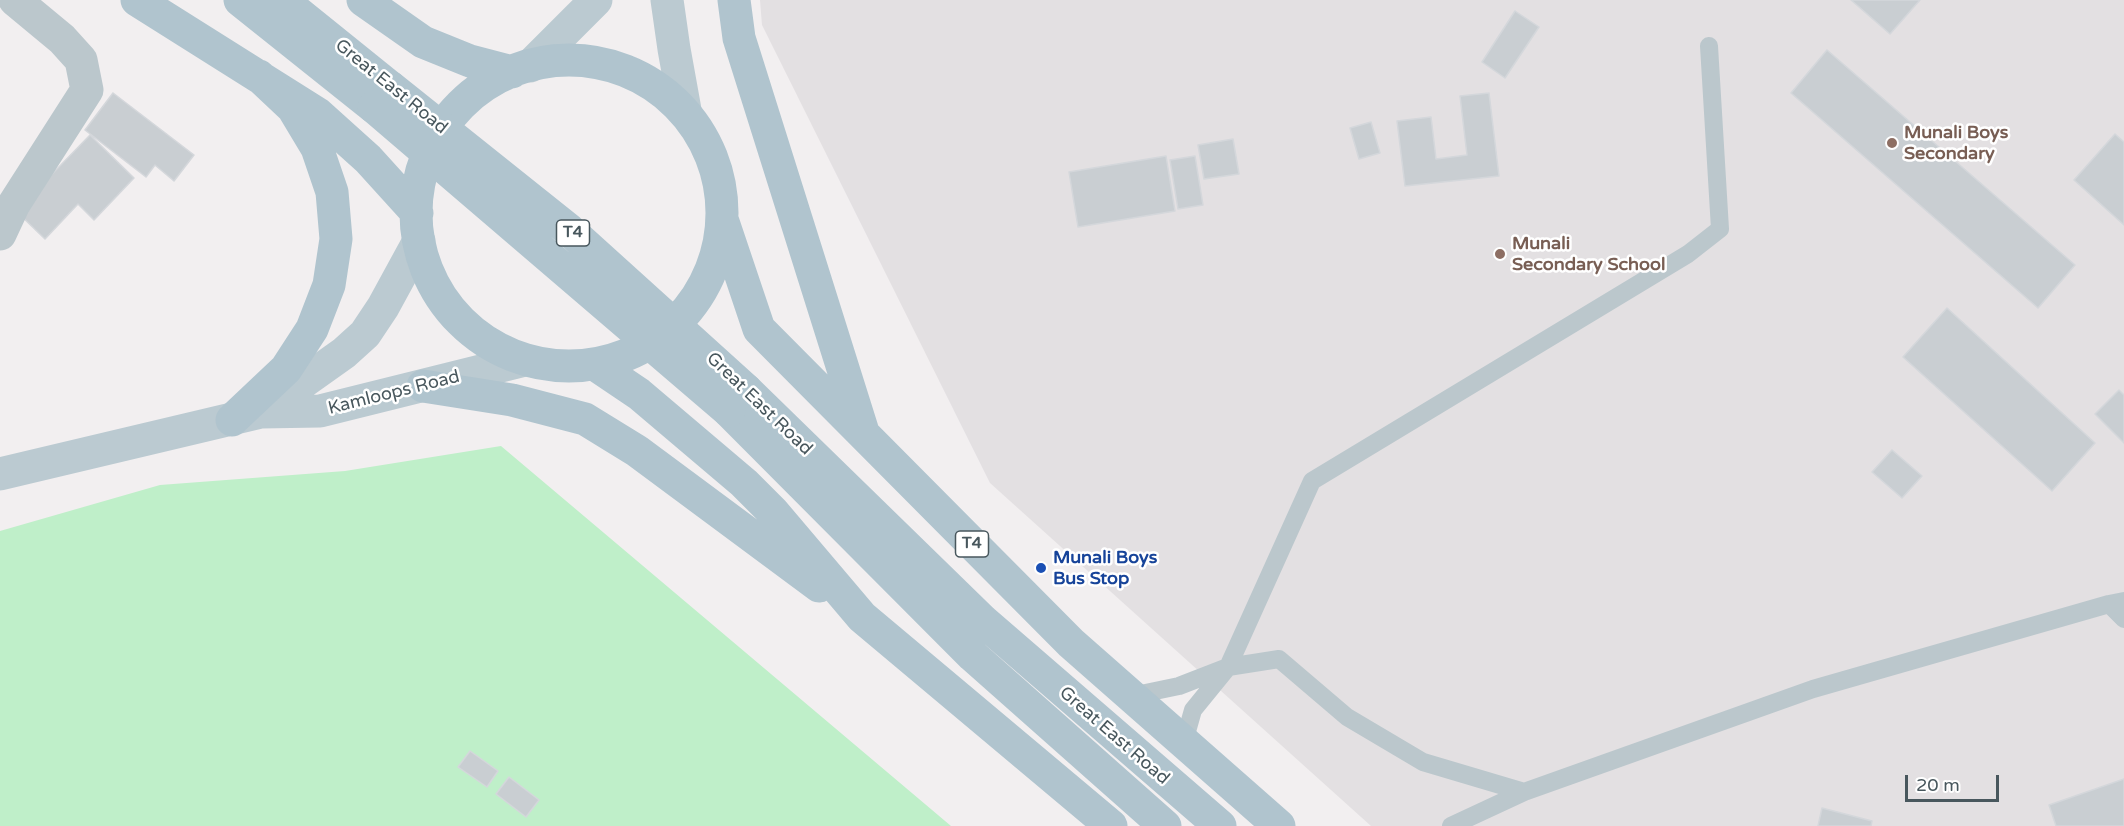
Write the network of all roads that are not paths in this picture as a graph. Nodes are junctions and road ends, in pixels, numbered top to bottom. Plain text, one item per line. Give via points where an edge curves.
1 (15, 0) edge
2 (137, 0) edge
3 (240, 0) edge
4 (282, 0) edge
5 (363, 0) edge
6 (596, 0) edge
7 (668, 0) edge
8 (734, 0) edge
9 (1708, 46) dead end
10 (521, 69) junction
11 (259, 76) junction
12 (382, 97) junction
13 (685, 111) junction
14 (722, 220) junction
15 (418, 227) junction
16 (0, 234) edge
17 (525, 360) junction
18 (597, 365) junction
19 (423, 386) junction
20 (737, 400) junction
21 (246, 416) junction
22 (863, 433) junction
23 (0, 474) edge
24 (2116, 602) edge
25 (862, 617) junction
26 (2124, 619) edge
27 (1228, 667) junction
28 (1131, 696) junction
29 (1184, 742) junction
30 (1524, 792) junction
31 (1111, 826) edge
32 (1165, 826) edge
33 (1220, 826) edge
34 (1279, 826) edge
35 (1451, 826) edge

1 - 16 street via 81,60 87,90 14,204
2 - 11 main road
3 - 12 main road, Great East Road / T4
4 - 12 main road, Great East Road / T4
5 - 10 main road via 423,42 470,61
6 - 10 main road
7 - 13 main road
8 - 22 main road via 739,38
9 - 27 lane via 1720,229 1688,254 1312,481
10 - 13 main road via 561,61 598,63 631,72 660,88
10 - 15 main road via 480,89 454,113 433,144 421,177
11 - 15 main road via 318,114 348,139
11 - 21 main road via 292,108 317,148 332,192 336,238 329,285 312,330 286,369
12 - 20 main road, Great East Road / T4, bridge via 569,230
13 - 14 main road via 708,143 721,180
14 - 18 main road via 717,255 705,287 684,313 658,335
14 - 22 main road, T4 via 759,329
15 - 17 main road via 427,274 443,304 466,329 494,349
15 - 21 main road, Kamloops Road via 382,308 365,334 344,353
17 - 18 main road via 561,367
17 - 19 main road, Kamloops Road
18 - 25 main road via 639,394 744,483
19 - 21 main road, Kamloops Road via 320,411
19 - 25 main road via 512,400 585,419 636,451
20 - 32 main road, Great East Road / T4 via 973,656
20 - 33 main road, Great East Road / T4 via 983,621
21 - 23 main road, Kamloops Road
22 - 28 main road, T4 via 1071,644
24 - 26 lane
24 - 30 lane via 1813,689
25 - 31 main road
27 - 28 lane via 1179,686
27 - 29 lane via 1193,710
27 - 30 lane via 1279,659 1347,717 1423,762
28 - 29 main road, T4
29 - 34 main road, T4
30 - 35 lane

